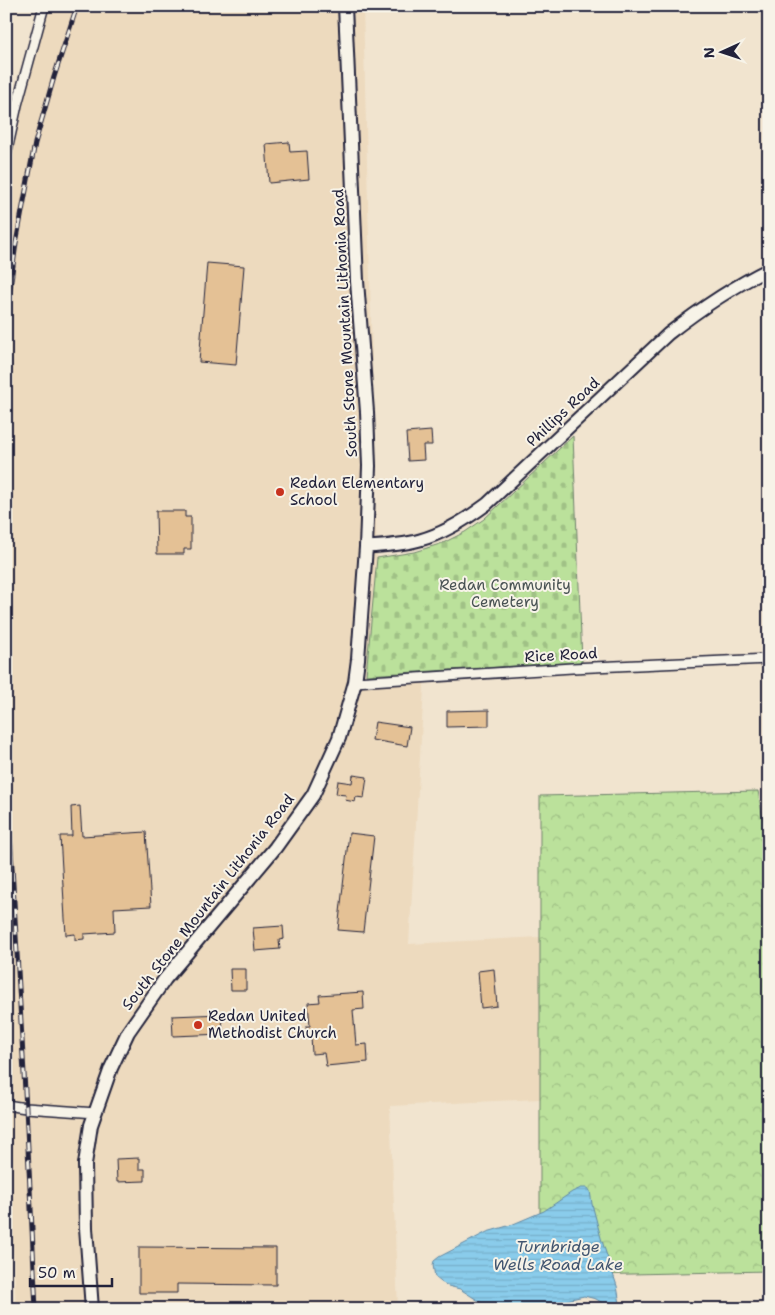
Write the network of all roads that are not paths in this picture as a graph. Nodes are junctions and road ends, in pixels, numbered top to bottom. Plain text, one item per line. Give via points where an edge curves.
1 (44, 6) edge
2 (345, 6) edge
3 (6, 155) edge
4 (769, 270) edge
5 (366, 547) junction
6 (769, 660) edge
7 (355, 682) junction
8 (6, 1105) edge
9 (96, 1113) junction
10 (92, 1309) edge

1 - 3 street
2 - 5 main road, South Stone Mountain Lithonia Road via 357,281 367,412
4 - 5 street, Phillips Road via 717,298 668,334 487,504 467,519 420,540
5 - 7 main road, South Stone Mountain Lithonia Road
6 - 7 street, Rice Road
7 - 9 main road, South Stone Mountain Lithonia Road via 339,738 312,795 275,848 165,979 128,1032 110,1068
8 - 9 street
9 - 10 main road, South Stone Mountain Lithonia Road via 85,1164

